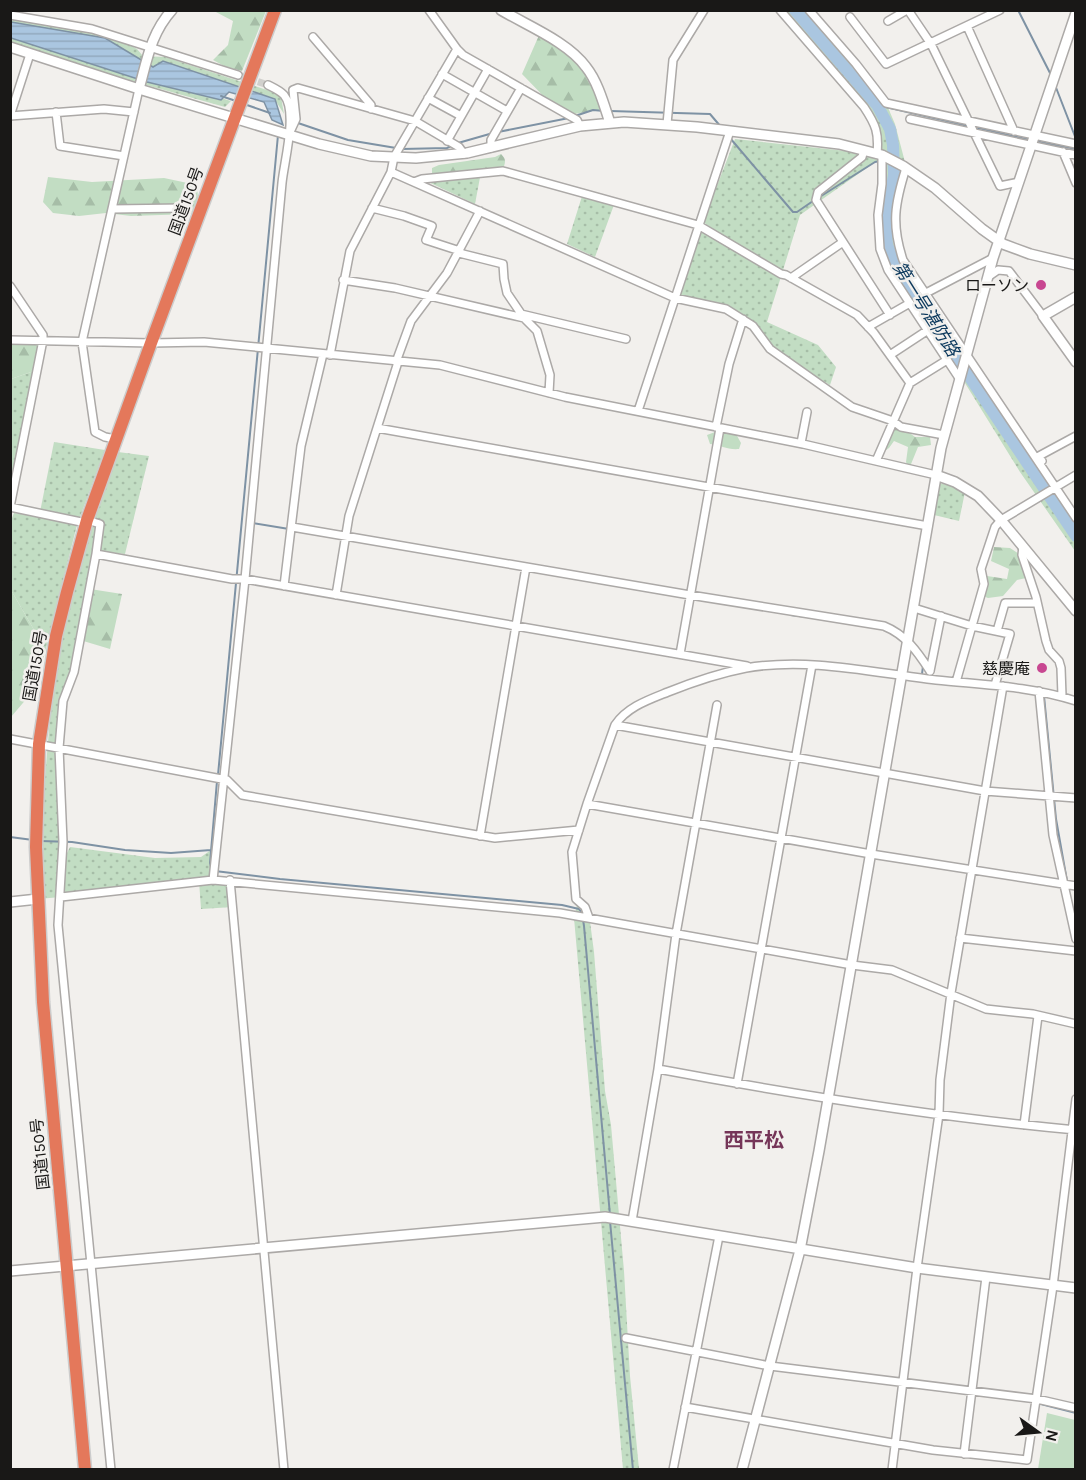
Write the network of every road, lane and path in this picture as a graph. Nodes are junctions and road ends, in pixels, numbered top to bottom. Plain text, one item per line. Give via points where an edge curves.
1 (172, 10) edge
2 (275, 10) edge
3 (429, 10) edge
4 (501, 10) edge
5 (704, 10) edge
6 (780, 10) edge
7 (809, 10) edge
8 (907, 10) edge
9 (1000, 10) edge
10 (1076, 14) edge
11 (10, 15) edge
12 (850, 17) dead end
13 (888, 21) dead end
14 (967, 26) junction
15 (313, 37) dead end
16 (931, 44) junction
17 (10, 47) edge
18 (150, 47) junction
19 (457, 49) junction
20 (30, 54) junction
21 (488, 69) junction
22 (442, 74) junction
23 (242, 80) junction
24 (268, 85) tunnel mouth
25 (139, 86) junction
26 (521, 88) junction
27 (474, 93) junction
28 (428, 98) junction
29 (370, 109) junction
30 (507, 111) junction
31 (56, 112) junction
32 (134, 112) junction
33 (236, 115) junction
34 (10, 116) edge
35 (461, 116) junction
36 (910, 119) dead end
37 (415, 121) junction
38 (968, 121) junction
39 (610, 123) junction
40 (667, 124) junction
41 (580, 126) junction
42 (730, 131) junction
43 (1014, 131) junction
44 (974, 132) junction
45 (287, 134) junction
46 (1033, 140) junction
47 (447, 141) junction
48 (1076, 144) edge
49 (491, 148) junction
50 (864, 150) junction
51 (1063, 152) junction
52 (464, 154) junction
53 (880, 154) junction
54 (1076, 155) edge
55 (124, 156) junction
56 (394, 157) junction
57 (904, 167) junction
58 (391, 172) junction
59 (414, 182) junction
60 (1019, 182) junction
61 (1076, 183) edge
62 (183, 208) dead end
63 (372, 208) junction
64 (112, 209) junction
65 (480, 211) junction
66 (698, 225) junction
67 (843, 242) junction
68 (999, 242) junction
69 (459, 252) junction
70 (993, 258) junction
71 (1076, 265) edge
72 (988, 277) junction
73 (791, 278) junction
74 (343, 280) junction
75 (10, 286) edge
76 (926, 293) junction
77 (429, 297) junction
78 (1076, 297) edge
79 (675, 298) junction
80 (910, 303) junction
81 (890, 315) junction
82 (522, 316) junction
83 (1043, 316) junction
84 (743, 319) junction
85 (868, 327) junction
86 (928, 330) junction
87 (626, 339) dead end
88 (10, 340) edge
89 (43, 340) junction
90 (82, 342) junction
91 (151, 343) junction
92 (266, 349) junction
93 (966, 354) junction
94 (326, 355) junction
95 (890, 355) junction
96 (947, 360) junction
97 (397, 362) junction
98 (1076, 362) edge
99 (960, 377) junction
100 (910, 384) junction
101 (549, 393) junction
102 (638, 411) junction
103 (807, 412) dead end
104 (893, 421) junction
105 (377, 428) junction
106 (718, 428) junction
107 (944, 435) junction
108 (1076, 436) edge
109 (116, 440) junction
110 (801, 443) junction
111 (876, 461) junction
112 (936, 475) junction
113 (1076, 476) edge
114 (1055, 487) junction
115 (708, 488) junction
116 (10, 507) edge
117 (1076, 510) edge
118 (1076, 518) edge
119 (1001, 520) junction
120 (87, 522) junction
121 (928, 526) junction
122 (292, 527) junction
123 (346, 537) junction
124 (1023, 546) junction
125 (96, 554) junction
126 (526, 567) junction
127 (245, 579) junction
128 (284, 586) junction
129 (336, 595) junction
130 (690, 595) junction
131 (1037, 603) junction
132 (914, 608) junction
133 (1076, 611) edge
134 (941, 616) junction
135 (516, 626) junction
136 (972, 626) junction
137 (997, 631) junction
138 (908, 640) junction
139 (680, 654) junction
140 (812, 664) junction
141 (756, 667) junction
142 (930, 671) junction
143 (902, 675) junction
144 (928, 679) junction
145 (956, 682) junction
146 (999, 685) junction
147 (1039, 693) junction
148 (1062, 696) junction
149 (1076, 701) edge
150 (717, 705) dead end
151 (615, 725) junction
152 (10, 739) edge
153 (710, 743) junction
154 (39, 744) junction
155 (59, 748) junction
156 (794, 757) junction
157 (885, 773) junction
158 (223, 779) junction
159 (985, 791) junction
160 (1053, 797) junction
161 (1076, 798) edge
162 (587, 804) junction
163 (696, 824) junction
164 (579, 830) junction
165 (480, 836) junction
166 (780, 839) junction
167 (871, 854) junction
168 (972, 870) junction
169 (214, 873) junction
170 (230, 880) junction
171 (1068, 886) edge
172 (61, 897) junction
173 (38, 899) junction
174 (10, 902) edge
175 (589, 918) junction
176 (676, 934) junction
177 (960, 938) junction
178 (1076, 939) edge
179 (761, 949) junction
180 (1076, 951) edge
181 (852, 964) junction
182 (951, 993) junction
183 (1038, 1016) junction
184 (1076, 1024) edge
185 (658, 1069) junction
186 (736, 1084) junction
187 (828, 1099) junction
188 (1076, 1099) edge
189 (939, 1114) junction
190 (1024, 1125) junction
191 (1074, 1130) edge
192 (632, 1221) junction
193 (719, 1236) junction
194 (265, 1248) junction
195 (800, 1250) junction
196 (92, 1263) junction
197 (67, 1266) junction
198 (917, 1268) junction
199 (10, 1271) edge
200 (986, 1277) junction
201 (1053, 1286) junction
202 (1076, 1288) edge
203 (626, 1338) dead end
204 (696, 1351) junction
205 (770, 1366) junction
206 (903, 1383) junction
207 (971, 1391) junction
208 (1037, 1399) junction
209 (685, 1407) junction
210 (1076, 1408) edge
211 (755, 1419) junction
212 (896, 1443) junction
213 (964, 1454) junction
214 (85, 1470) edge
215 (111, 1470) edge
216 (284, 1470) edge
217 (673, 1470) edge
218 (742, 1470) edge
219 (892, 1470) edge

1 - 18 street
2 - 23 highway, 国道150号
3 - 19 street
4 - 39 street via 578,57 588,69
5 - 40 street via 673,60
6 - 53 street via 864,107 875,124
7 - 38 street via 886,103
8 - 13 street
8 - 16 street
9 - 14 street
10 - 46 street
11 - 18 street via 92,29
12 - 16 street via 886,64
14 - 16 street
14 - 43 street
15 - 29 street via 371,105
16 - 38 street
17 - 20 street
18 - 23 street
18 - 25 street
19 - 21 street
19 - 22 street
20 - 25 street
20 - 34 street
21 - 26 street
21 - 27 street
22 - 27 street
22 - 28 street
23 - 33 highway, 国道150号
24 - 45 street via 287,101
25 - 32 street
25 - 33 street
26 - 30 street
26 - 41 street via 577,120
27 - 30 street
27 - 35 street
28 - 35 street
28 - 37 street
29 - 37 street
29 - 45 street via 295,88 292,93 296,119
30 - 49 street via 491,140
31 - 32 street
31 - 34 street
31 - 55 street via 60,146
32 - 55 street
33 - 45 street
33 - 91 highway, 国道150号
35 - 47 street
36 - 44 street
37 - 47 street
37 - 56 street
38 - 43 street
38 - 44 street
39 - 40 street
39 - 41 street
40 - 42 street
41 - 49 street
42 - 50 street
42 - 66 street
43 - 46 street
44 - 46 street
44 - 60 street via 1000,186
45 - 56 street via 349,152
45 - 92 street
46 - 48 street
46 - 51 street
46 - 60 street
47 - 52 street
49 - 52 street
50 - 53 street
50 - 67 street via 862,157 818,192 816,200
51 - 54 street
51 - 61 street
52 - 56 street
53 - 57 street
53 - 80 street via 880,249 888,270
55 - 64 street
56 - 58 street
57 - 68 street
57 - 76 street via 895,232 903,260
58 - 59 street
58 - 63 street
59 - 65 street
59 - 66 street via 503,171
60 - 68 street
62 - 64 street
63 - 69 street via 432,226 426,240
63 - 74 street via 350,251
64 - 90 street
65 - 69 street
65 - 79 street
66 - 73 street
66 - 79 street
67 - 73 street
67 - 81 street
68 - 70 street
68 - 71 street
69 - 77 street
69 - 82 street via 503,264 507,293
70 - 72 street
70 - 76 street
72 - 83 street via 998,270 1009,271
72 - 93 street
73 - 85 street via 856,315
74 - 77 street
74 - 94 street
75 - 89 street
76 - 93 street
77 - 82 street
77 - 97 street via 411,321
78 - 83 street
79 - 84 street via 726,309
79 - 102 street
80 - 81 street
80 - 86 street
81 - 85 street
82 - 87 street
82 - 101 street via 537,331 550,375
83 - 98 street
84 - 104 street via 770,349 852,407
84 - 106 street via 729,364
85 - 95 street
86 - 95 street
86 - 96 street
88 - 89 street
89 - 90 street
89 - 116 street
90 - 91 street
90 - 109 street via 95,432
91 - 92 street via 204,342
91 - 109 highway, 国道150号
92 - 94 street
92 - 127 street
93 - 99 street
93 - 114 street
94 - 97 street
94 - 122 street via 301,446
95 - 100 street
96 - 99 street
96 - 100 street
97 - 101 street via 440,365
97 - 105 street
99 - 107 street
100 - 104 street
101 - 102 street
102 - 106 street
103 - 110 street
104 - 107 street via 902,427
104 - 111 street
105 - 115 street
105 - 123 street
106 - 110 street
106 - 115 street
107 - 112 street
108 - 114 street via 1039,456
109 - 120 highway, 国道150号
110 - 111 street
111 - 112 street
112 - 119 street via 971,491
112 - 121 street
113 - 114 street
114 - 117 street
114 - 118 street
114 - 119 street
115 - 121 street
115 - 130 street
116 - 120 street
119 - 124 street
119 - 136 street via 981,569 984,584
120 - 125 street via 100,524
120 - 154 highway, 国道150号 via 56,636
121 - 132 street
122 - 123 street
122 - 128 street
123 - 126 street
123 - 129 street
124 - 131 street via 1022,555
124 - 133 street
125 - 127 street
125 - 155 street via 74,672 63,701
126 - 130 street
126 - 135 street
127 - 128 street
127 - 158 street
128 - 129 street
129 - 135 street
130 - 138 street via 884,626
130 - 139 street
131 - 137 street via 1005,603
131 - 148 street via 1049,650 1061,668
132 - 134 street
132 - 138 street
134 - 136 street
134 - 142 street
135 - 139 street
135 - 165 street
136 - 137 street
136 - 145 street
137 - 146 street via 1010,634
138 - 142 street
138 - 143 street
139 - 141 street
140 - 141 street
140 - 143 street
140 - 156 street
141 - 151 street via 693,682 656,697 632,708
142 - 144 street
143 - 144 street
143 - 157 street
144 - 145 street
145 - 146 street
146 - 147 street
146 - 159 street
147 - 148 street
147 - 160 street
148 - 149 street
150 - 153 street
151 - 153 street
151 - 162 street
152 - 154 street
153 - 156 street
153 - 163 street
154 - 155 street
154 - 173 highway, 国道150号
155 - 158 street
155 - 172 street
156 - 157 street
156 - 166 street
157 - 159 street
157 - 167 street
158 - 165 street via 243,795
158 - 169 street
159 - 160 street
159 - 168 street
160 - 161 street
160 - 171 street via 1053,835
162 - 163 street
162 - 164 street
163 - 166 street
163 - 176 street
164 - 165 street
164 - 175 street via 572,852 576,899
166 - 167 street
166 - 179 street
167 - 168 street
167 - 181 street
168 - 171 street
168 - 177 street
169 - 170 street
169 - 172 street
170 - 175 street
170 - 194 street
171 - 178 street
172 - 196 street via 58,925
173 - 174 street
173 - 197 highway, 国道150号 via 42,1002
175 - 176 street
176 - 179 street
176 - 185 street
177 - 180 street
177 - 182 street
179 - 181 street
179 - 186 street
181 - 182 street via 892,970
181 - 187 street
182 - 183 street via 986,1009
182 - 189 street
183 - 184 street
183 - 190 street
185 - 186 street
185 - 192 street
186 - 187 street
187 - 189 street
187 - 195 street
188 - 191 street
189 - 190 street
189 - 198 street
190 - 191 street
191 - 201 street
192 - 193 street
192 - 194 street via 610,1218
193 - 195 street
193 - 204 street
194 - 196 street
194 - 216 street
195 - 198 street
195 - 205 street
196 - 197 street
196 - 215 street
197 - 199 street
197 - 214 highway, 国道150号
198 - 200 street
198 - 206 street
200 - 201 street
200 - 207 street
201 - 202 street
201 - 208 street
203 - 204 street
204 - 205 street
204 - 209 street
205 - 206 street
205 - 211 street
206 - 207 street
206 - 212 street
207 - 208 street
207 - 213 street
208 - 210 street
208 - 213 street via 1027,1460
209 - 211 street
209 - 217 street
211 - 212 street
211 - 218 street
212 - 213 street
212 - 219 street

